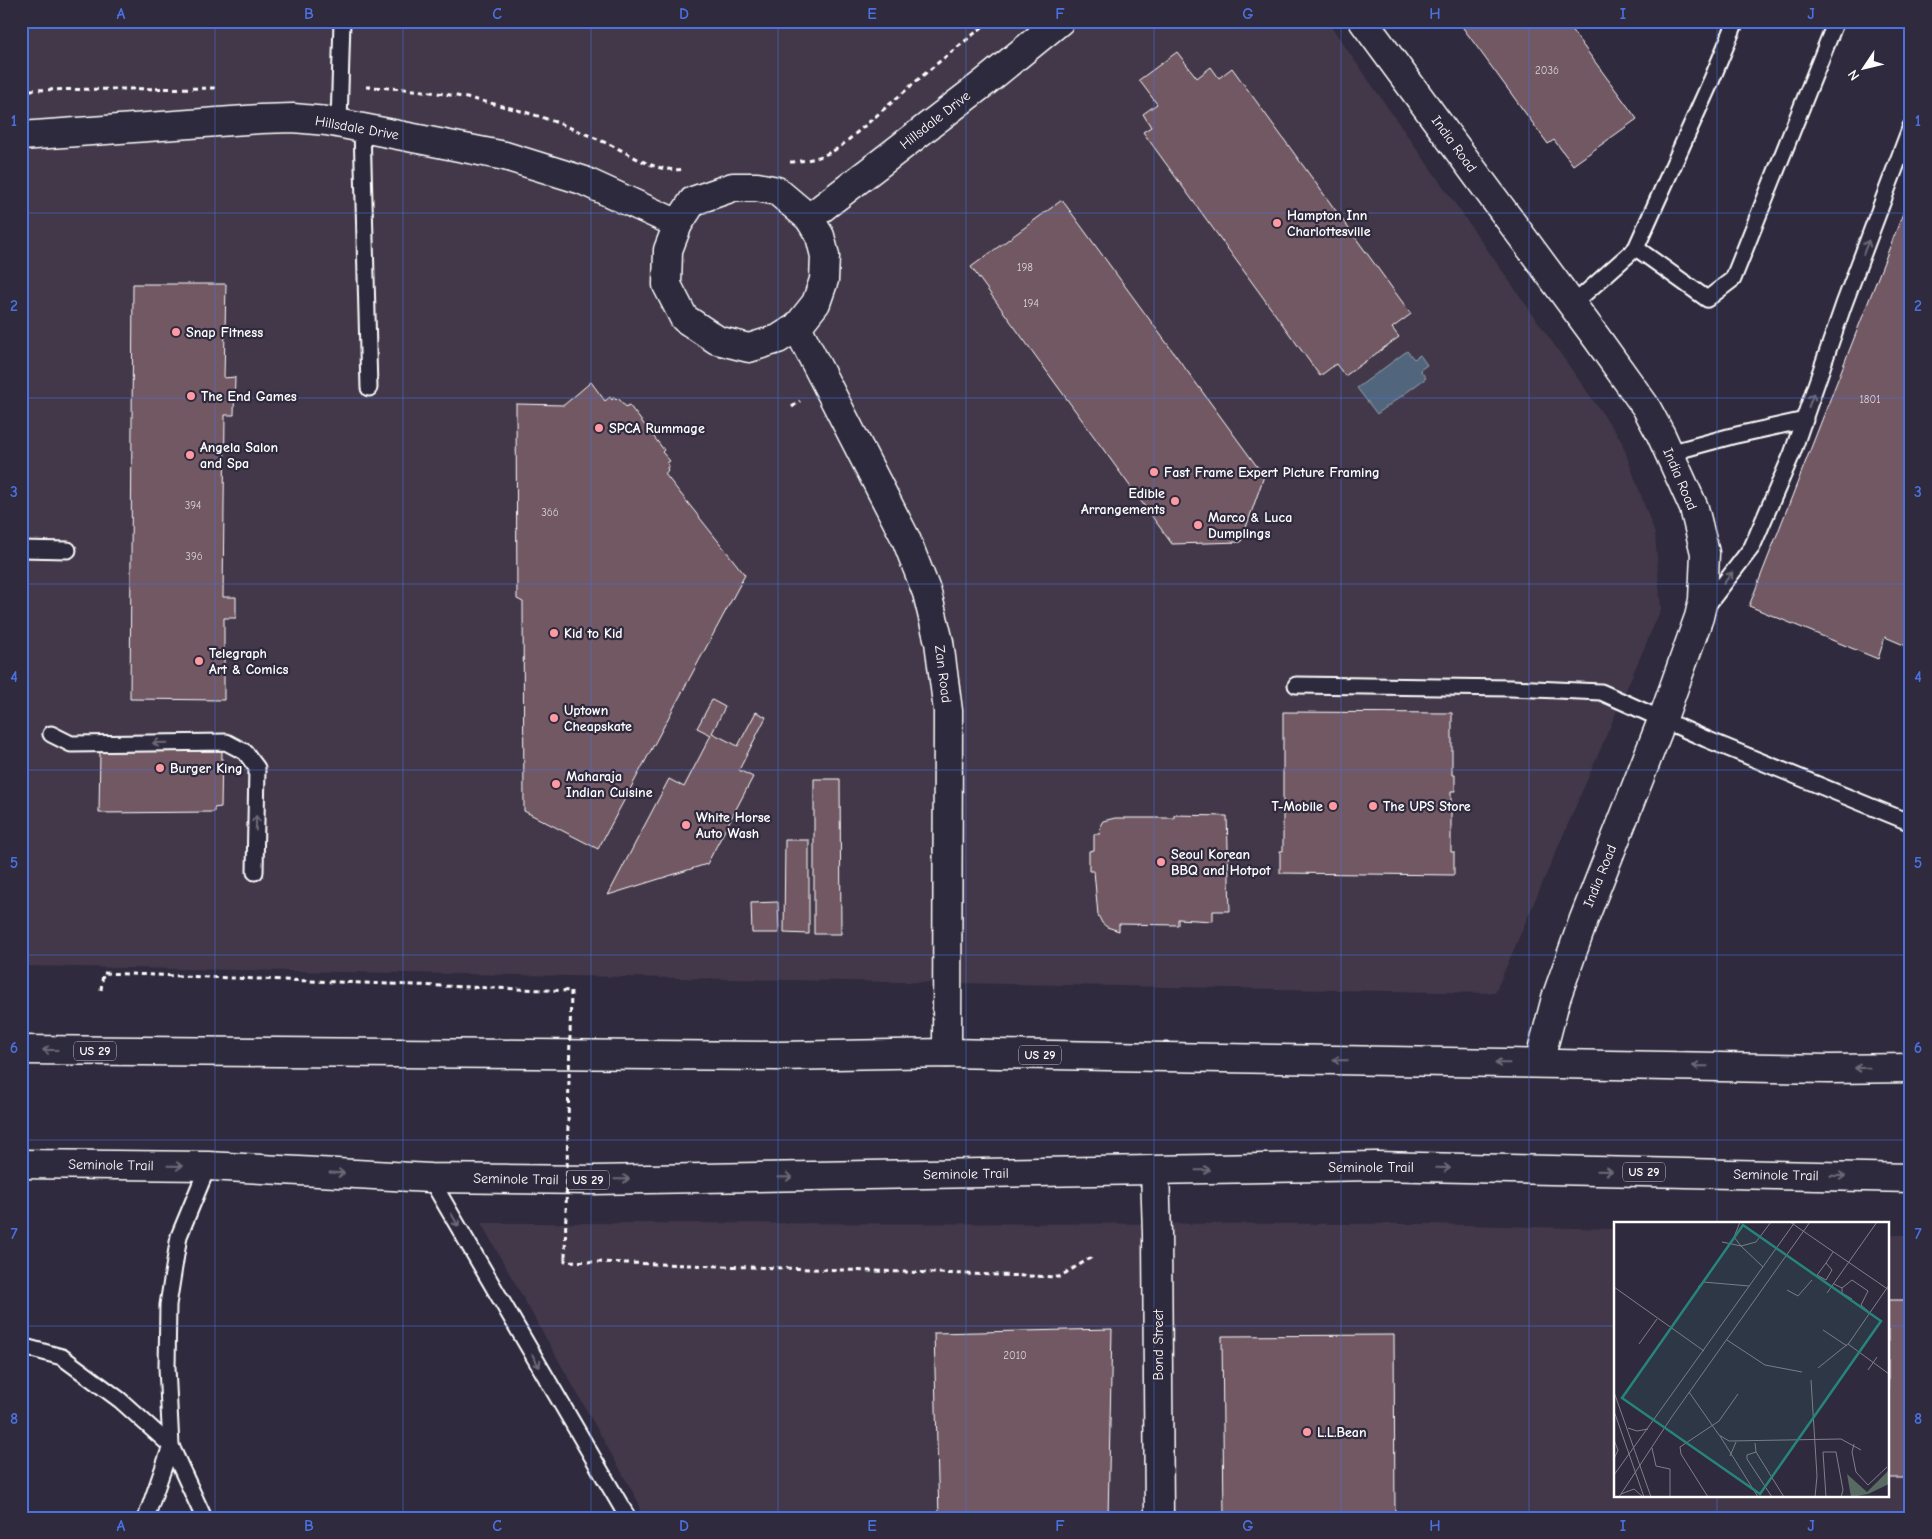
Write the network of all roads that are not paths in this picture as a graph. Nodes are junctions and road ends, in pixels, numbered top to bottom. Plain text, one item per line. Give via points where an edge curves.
1 (342, 21) edge
2 (1060, 21) edge
3 (1364, 21) edge
4 (1736, 21) edge
5 (1836, 21) edge
6 (350, 126) junction
7 (1911, 126) edge
8 (21, 136) edge
9 (809, 218) junction
10 (678, 224) junction
11 (1636, 248) junction
12 (1572, 305) junction
13 (797, 327) junction
14 (369, 388) dead end
15 (1805, 420) junction
16 (1669, 453) junction
17 (21, 549) edge
18 (68, 550) dead end
19 (1699, 617) junction
20 (1296, 685) dead end
21 (1663, 718) junction
22 (51, 734) dead end
23 (1911, 823) edge
24 (255, 872) dead end
25 (21, 1050) edge
26 (947, 1053) junction
27 (1539, 1063) junction
28 (1911, 1068) edge
29 (21, 1164) edge
30 (208, 1166) junction
31 (1155, 1171) junction
32 (430, 1178) junction
33 (1911, 1178) edge
34 (21, 1346) edge
35 (170, 1446) junction
36 (146, 1518) edge
37 (204, 1518) edge
38 (628, 1518) edge
39 (1158, 1518) edge

1 - 6 lane
2 - 9 main road, Hillsdale Drive
3 - 12 main road, India Road
4 - 11 lane
5 - 11 lane via 1733,279 1707,299
6 - 8 main road, Hillsdale Drive via 293,118 260,119
6 - 10 main road, Hillsdale Drive via 505,156 582,180
6 - 14 lane
15 -> 7 lane via 1844,304
9 - 10 main road via 777,191 733,187 693,201
9 - 13 main road via 820,236 824,280 816,303
10 - 13 main road via 668,250 667,285 684,318 718,340 749,348 778,340
11 - 12 lane
12 - 16 main road, India Road via 1646,407
13 - 26 main road, Zan Road via 906,539 927,593 939,642 948,711
15 - 16 lane
19 -> 15 lane via 1752,547
16 - 19 main road, India Road via 1694,508 1705,553
17 - 18 lane
19 - 21 main road, India Road
20 - 21 lane via 1601,692
21 - 23 lane via 1706,739
21 - 27 main road, India Road via 1584,918 1556,998
24 -> 22 lane via 257,768 245,752 226,742 71,744
26 -> 25 main road, US 29 via 760,1056
27 -> 26 main road, US 29
28 -> 27 main road, US 29
29 -> 30 main road, Seminole Trail / US 29
30 -> 32 main road, Seminole Trail / US 29
30 - 35 lane via 179,1236 168,1305
32 -> 31 main road, Seminole Trail / US 29 via 594,1180
31 -> 33 main road, Seminole Trail / US 29 via 1376,1166
31 - 39 main road, Bond Street
32 -> 38 lane
34 - 35 lane via 62,1357 120,1400
35 - 36 lane
35 - 37 lane

